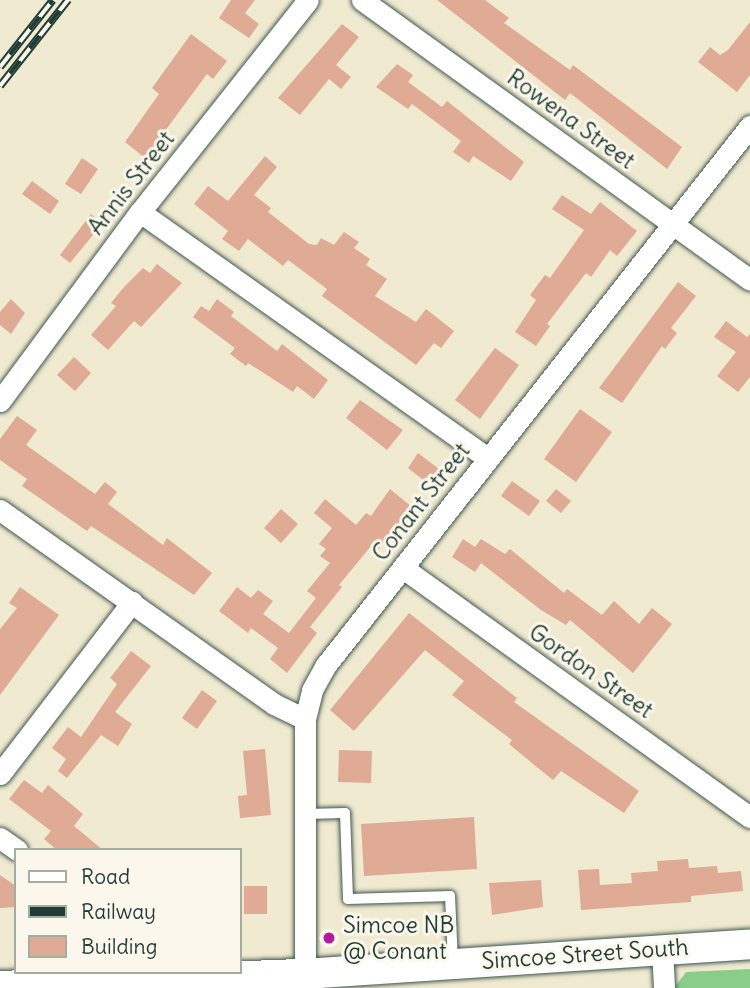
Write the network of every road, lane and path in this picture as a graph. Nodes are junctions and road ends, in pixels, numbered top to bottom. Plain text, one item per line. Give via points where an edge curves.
1 (308, 0) edge
2 (362, 0) edge
3 (750, 126) edge
4 (140, 212) junction
5 (672, 225) junction
6 (750, 281) edge
7 (0, 401) edge
8 (488, 458) junction
9 (0, 510) edge
10 (403, 568) junction
11 (132, 602) junction
12 (305, 719) junction
13 (0, 774) edge
14 (305, 814) junction
15 (750, 817) edge
16 (0, 838) edge
17 (15, 848) edge
18 (750, 944) edge
19 (662, 949) junction
20 (453, 963) junction
21 (304, 974) junction
22 (104, 977) edge
23 (223, 983) edge
24 (0, 986) edge
25 (664, 988) edge

1 - 4 street, Annis Street
2 - 5 street, Rowena Street
3 - 5 street, Conant Street
4 - 7 street, Annis Street
4 - 8 street
5 - 6 street, Rowena Street
5 - 8 street, Conant Street
8 - 10 street, Conant Street
9 - 11 street
10 - 12 street, Conant Street via 326,665 312,690
10 - 15 street, Gordon Street
11 - 12 street via 274,704
11 - 13 street
12 - 14 street, Conant Street
14 - 20 lane via 345,813 348,899 450,895
14 - 21 street, Conant Street
16 - 17 street
18 - 19 main road, Simcoe Street South
19 - 20 main road, Simcoe Street South
19 - 25 street
20 - 21 main road, Simcoe Street South
21 - 23 main road, Simcoe Street South
22 - 23 main road, Simcoe Street South
22 - 24 main road, Simcoe Street South

